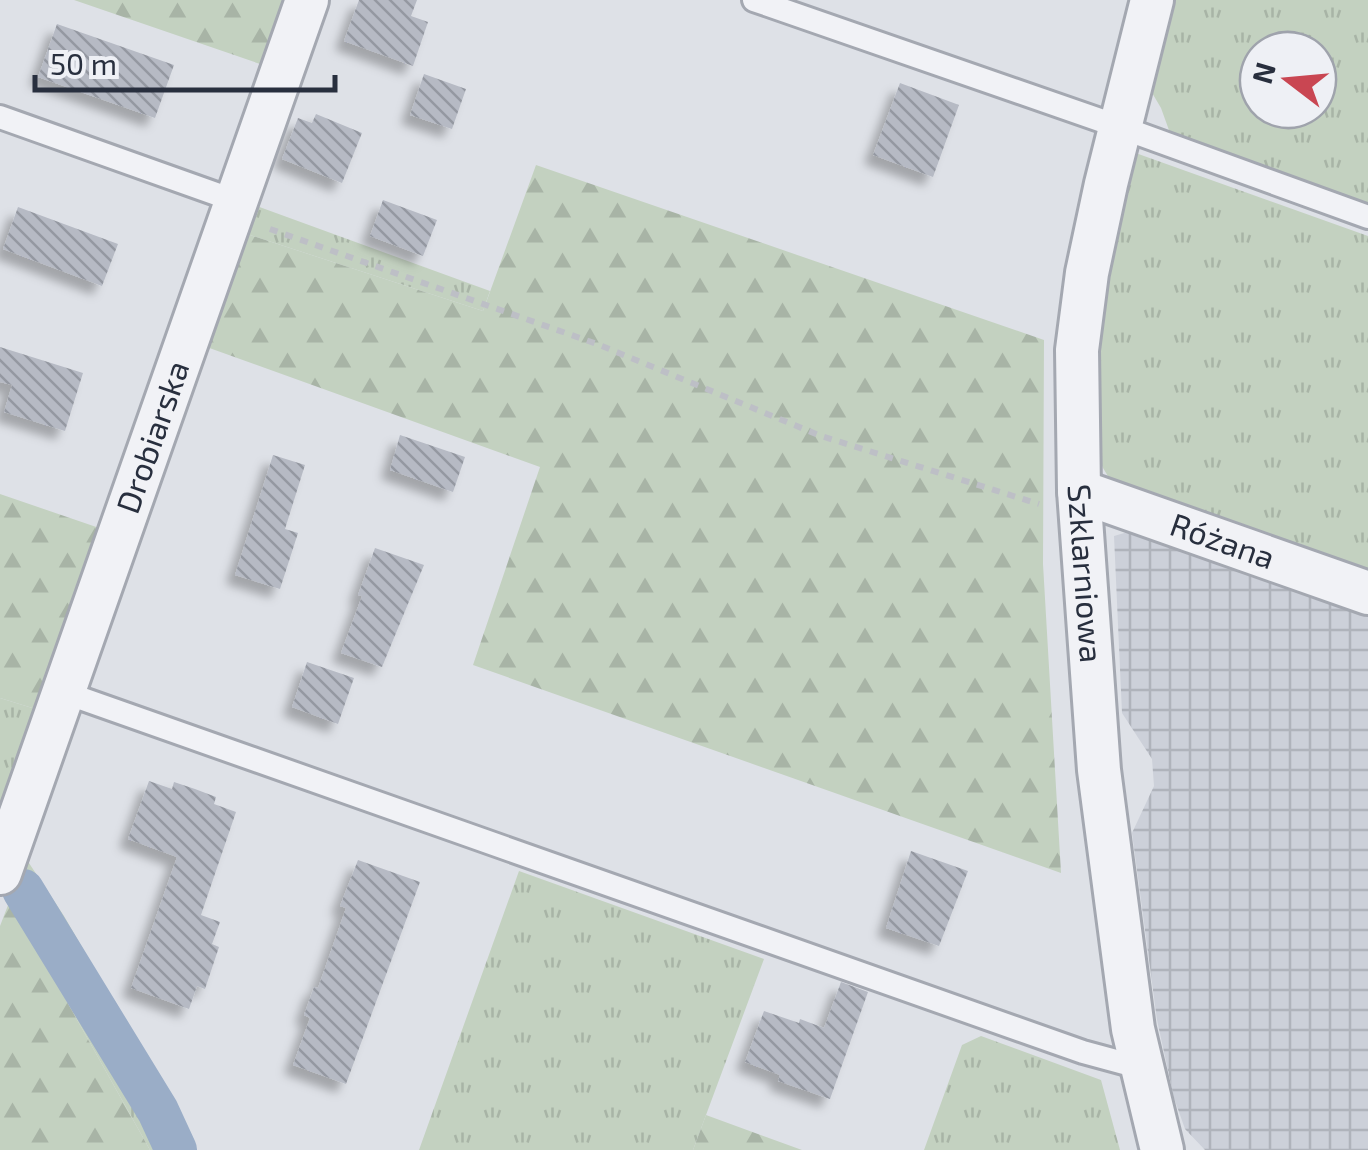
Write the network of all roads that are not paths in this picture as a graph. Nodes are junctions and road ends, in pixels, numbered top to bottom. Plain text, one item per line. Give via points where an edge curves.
1 (308, 0) edge
2 (754, 0) edge
3 (1152, 0) edge
4 (0, 117) edge
5 (1120, 127) junction
6 (234, 208) junction
7 (1368, 217) edge
8 (1080, 504) junction
9 (1368, 593) edge
10 (64, 692) junction
11 (0, 873) edge
12 (1142, 1068) junction
13 (1162, 1150) edge

1 - 6 street, Drobiarska
2 - 5 lane
3 - 5 street, Szklarniowa
4 - 6 lane
5 - 7 lane
5 - 8 street, Szklarniowa via 1077,350
6 - 10 street, Drobiarska
8 - 9 street, Różana
8 - 12 street, Szklarniowa via 1099,770
10 - 11 street, Drobiarska
10 - 12 lane
12 - 13 street, Szklarniowa

